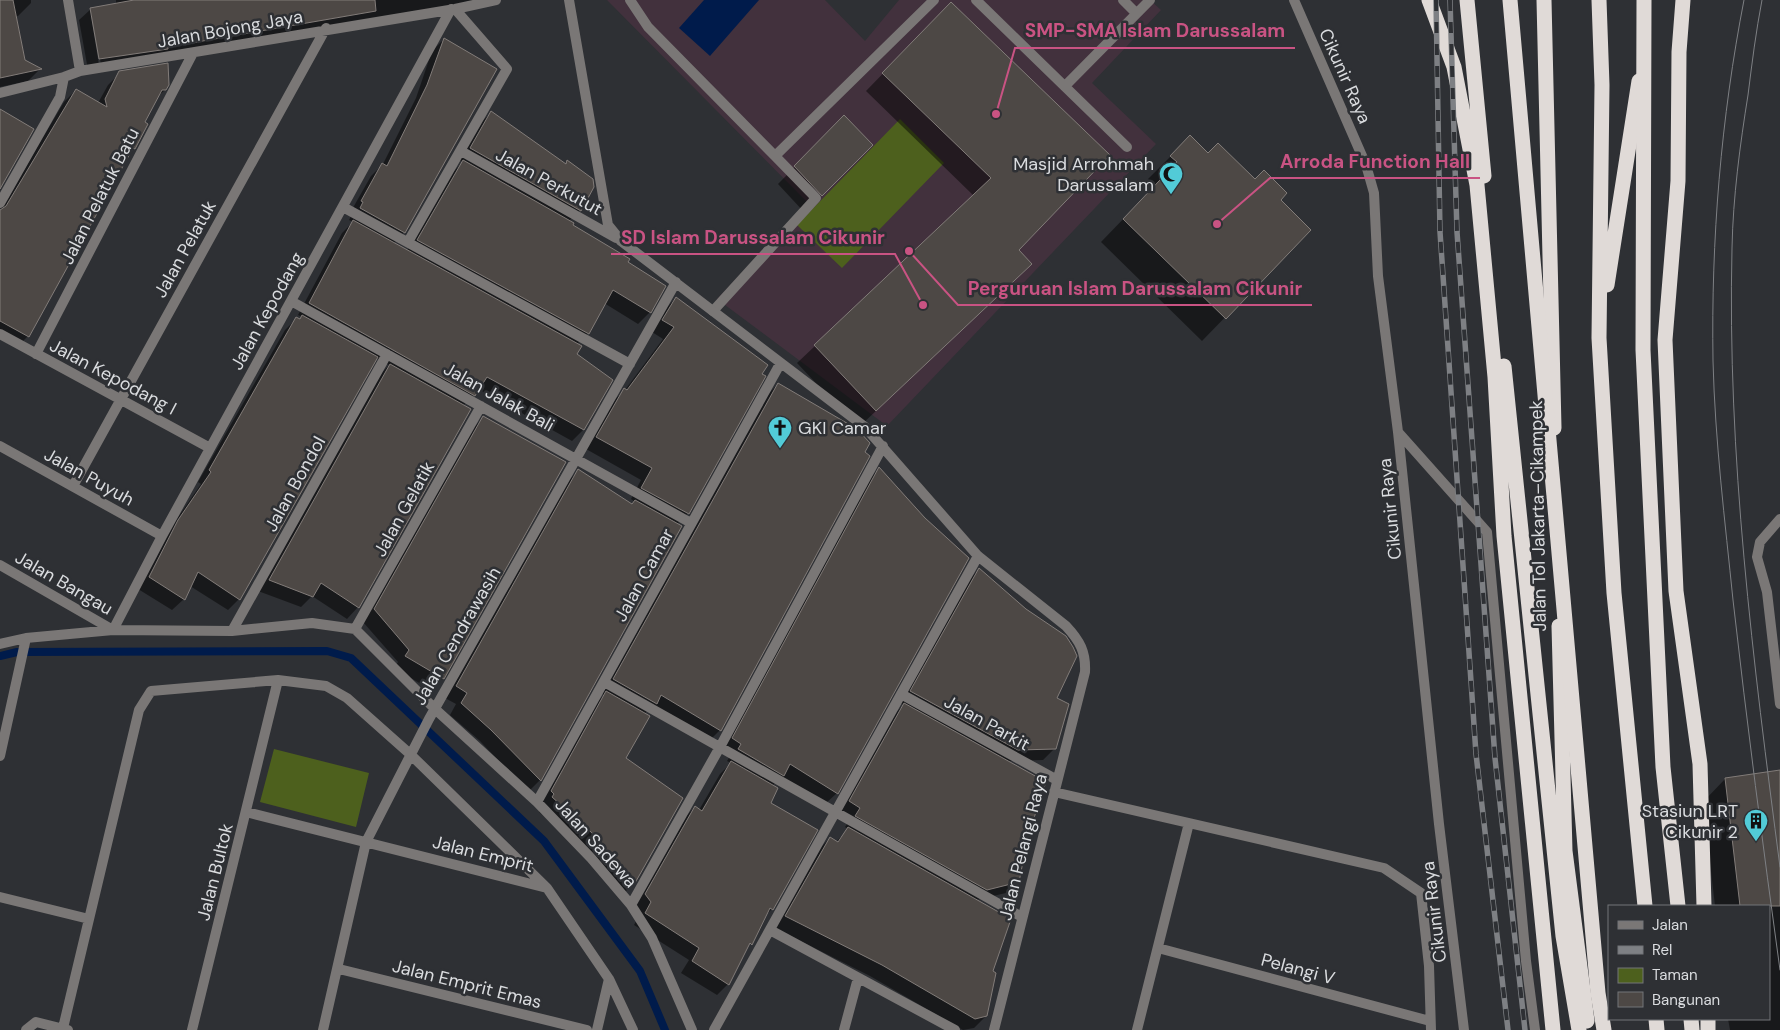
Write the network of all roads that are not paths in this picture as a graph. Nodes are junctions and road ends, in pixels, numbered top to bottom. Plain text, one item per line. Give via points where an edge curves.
1 (68, 0) edge
2 (496, 0) edge
3 (570, 0) edge
4 (630, 0) edge
5 (934, 0) edge
6 (976, 0) edge
7 (1123, 0) edge
8 (1150, 0) edge
9 (1294, 0) edge
10 (1430, 0) edge
11 (1467, 0) edge
12 (1510, 0) edge
13 (1544, 0) edge
14 (1599, 0) edge
15 (1644, 0) edge
16 (1652, 0) edge
17 (1683, 0) edge
18 (453, 9) junction
19 (1136, 13) junction
20 (326, 28) junction
21 (193, 54) junction
22 (80, 71) junction
23 (64, 77) junction
24 (1065, 86) junction
25 (0, 93) edge
26 (1127, 147) dead end
27 (461, 151) junction
28 (775, 156) junction
29 (0, 203) edge
30 (343, 207) junction
31 (621, 241) junction
32 (408, 242) junction
33 (676, 282) junction
34 (291, 301) junction
35 (714, 311) junction
36 (0, 334) edge
37 (1599, 338) junction
38 (36, 354) junction
39 (387, 354) junction
40 (630, 364) junction
41 (780, 364) junction
42 (120, 400) junction
43 (481, 406) junction
44 (1398, 432) junction
45 (0, 446) edge
46 (883, 446) junction
47 (210, 448) junction
48 (576, 459) junction
49 (73, 486) junction
50 (1780, 519) edge
51 (691, 523) junction
52 (162, 536) junction
53 (978, 556) junction
54 (0, 565) edge
55 (355, 629) junction
56 (113, 630) junction
57 (232, 631) junction
58 (26, 638) junction
59 (0, 644) edge
60 (1778, 665) edge
61 (278, 680) junction
62 (604, 682) junction
63 (901, 694) junction
64 (1780, 704) edge
65 (435, 709) junction
66 (720, 747) junction
67 (410, 754) junction
68 (0, 756) edge
69 (1057, 780) junction
70 (1054, 792) junction
71 (537, 802) junction
72 (246, 812) junction
73 (835, 812) junction
74 (1189, 823) junction
75 (366, 842) junction
76 (546, 888) junction
77 (0, 897) edge
78 (631, 905) junction
79 (1645, 905) edge
80 (1678, 905) edge
81 (1704, 905) edge
82 (1022, 917) junction
83 (89, 919) junction
84 (770, 930) junction
85 (1158, 948) junction
86 (339, 969) junction
87 (858, 978) junction
88 (609, 979) junction
89 (1430, 1026) edge
90 (66, 1029) edge
91 (26, 1030) edge
92 (192, 1030) edge
93 (323, 1030) edge
94 (587, 1030) edge
95 (597, 1030) edge
96 (633, 1030) edge
97 (692, 1030) edge
98 (714, 1030) edge
99 (844, 1030) edge
100 (955, 1030) edge
101 (994, 1030) edge
102 (1137, 1030) edge
103 (1464, 1030) edge
104 (1535, 1030) edge
105 (1553, 1030) edge
106 (1578, 1030) edge
107 (1588, 1030) edge
108 (1604, 1030) edge

1 - 22 street
2 - 18 street, Jalan Bojong Jaya
3 - 31 street via 608,225
4 - 28 street via 648,27
5 - 28 street
6 - 24 street
7 - 19 street
8 - 19 street
9 - 44 street, Cikunir Raya via 1366,165 1374,193 1378,276
10 - 105 highway via 1454,67 1477,185 1495,377 1504,536
11 - 106 highway via 1563,936
12 - 108 highway, bridge via 1596,973
13 - 107 highway, Jalan Tol Jakarta–Cikampek via 1565,851
14 - 37 highway via 1602,85
15 - 80 highway, bridge via 1643,350 1662,767
16 - 37 highway
17 - 81 highway via 1679,52 1678,181 1665,340 1676,591 1700,764
18 - 20 street, Jalan Bojong Jaya
18 - 27 street via 507,69
18 - 30 street, Jalan Kepodang
19 - 24 street
20 - 21 street, Jalan Bojong Jaya
20 - 42 street, Jalan Pelatuk
21 - 22 street, Jalan Bojong Jaya
21 - 38 street, Jalan Pelatuk Batu
22 - 23 street, Jalan Bojong Jaya
23 - 25 street, Jalan Bojong Jaya
23 - 29 street via 60,97
24 - 26 street
27 - 31 street, Jalan Perkutut
27 - 32 street
28 - 35 street via 816,198
30 - 32 street
30 - 34 street, Jalan Kepodang
31 - 33 street
32 - 40 street
33 - 35 street
33 - 40 street, Jalan Cendrawasih
34 - 39 street, Jalan Jalak Bali
34 - 47 street, Jalan Kepodang
35 - 41 street
36 - 38 street, Jalan Kepodang I
37 - 79 highway via 1614,593
38 - 42 street, Jalan Kepodang I
39 - 43 street, Jalan Jalak Bali
39 - 57 street, Jalan Bondol
40 - 48 street, Jalan Cendrawasih
41 - 46 street via 865,427
41 - 51 street, Jalan Camar
42 - 47 street, Jalan Kepodang I
42 - 49 street, Jalan Pelatuk
43 - 48 street, Jalan Jalak Bali
43 - 55 street, Jalan Gelatik
44 - 103 street, Cikunir Raya
44 - 104 street via 1487,532
45 - 49 street, Jalan Puyuh
46 - 53 street
46 - 66 street
47 - 52 street, Jalan Kepodang
48 - 51 street, Jalan Jalak Bali
48 - 65 street, Jalan Cendrawasih
49 - 52 street, Jalan Puyuh
50 - 60 street via 1760,542 1757,557 1767,592
51 - 62 street, Jalan Camar
52 - 56 street, Jalan Kepodang
53 - 63 street
53 - 69 street, Jalan Pelangi Raya via 1066,626 1079,640 1086,657
54 - 56 street, Jalan Bangau
55 - 57 street via 312,623
55 - 65 street, Jalan Sadewa
56 - 57 street
56 - 58 street
58 - 59 street
58 - 68 street
60 - 64 street
61 - 67 street via 326,686 347,698
61 - 72 street
61 - 83 street via 152,691 139,710
62 - 66 street
62 - 71 street, Jalan Camar
63 - 69 street, Jalan Parkit
63 - 73 street
65 - 67 street, Jalan Cendrawasih
65 - 71 street, Jalan Sadewa
66 - 73 street
66 - 78 street
67 - 75 street, Jalan Cendrawasih
67 - 76 street
69 - 70 street, Jalan Pelangi Raya
70 - 74 street
70 - 82 street, Jalan Pelangi Raya
71 - 78 street, Jalan Sadewa
72 - 75 street, Jalan Bultok
72 - 92 street, Jalan Bultok
73 - 82 street
73 - 84 street
74 - 85 street
74 - 89 street via 1384,868 1421,893 1429,966
75 - 76 street, Jalan Emprit
75 - 86 street, Jalan Cendrawasih
76 - 88 street, Jalan Emprit
77 - 83 street
78 - 97 street, Jalan Sadewa via 652,938
82 - 101 street, Jalan Pelangi Raya
83 - 90 street
84 - 87 street
84 - 98 street
85 - 89 street, Pelangi V
85 - 102 street
86 - 93 street, Jalan Cendrawasih
86 - 94 street, Jalan Emprit Emas
87 - 99 street
87 - 100 street
88 - 95 street
88 - 96 street, Jalan Emprit
90 - 91 street via 36,1022

